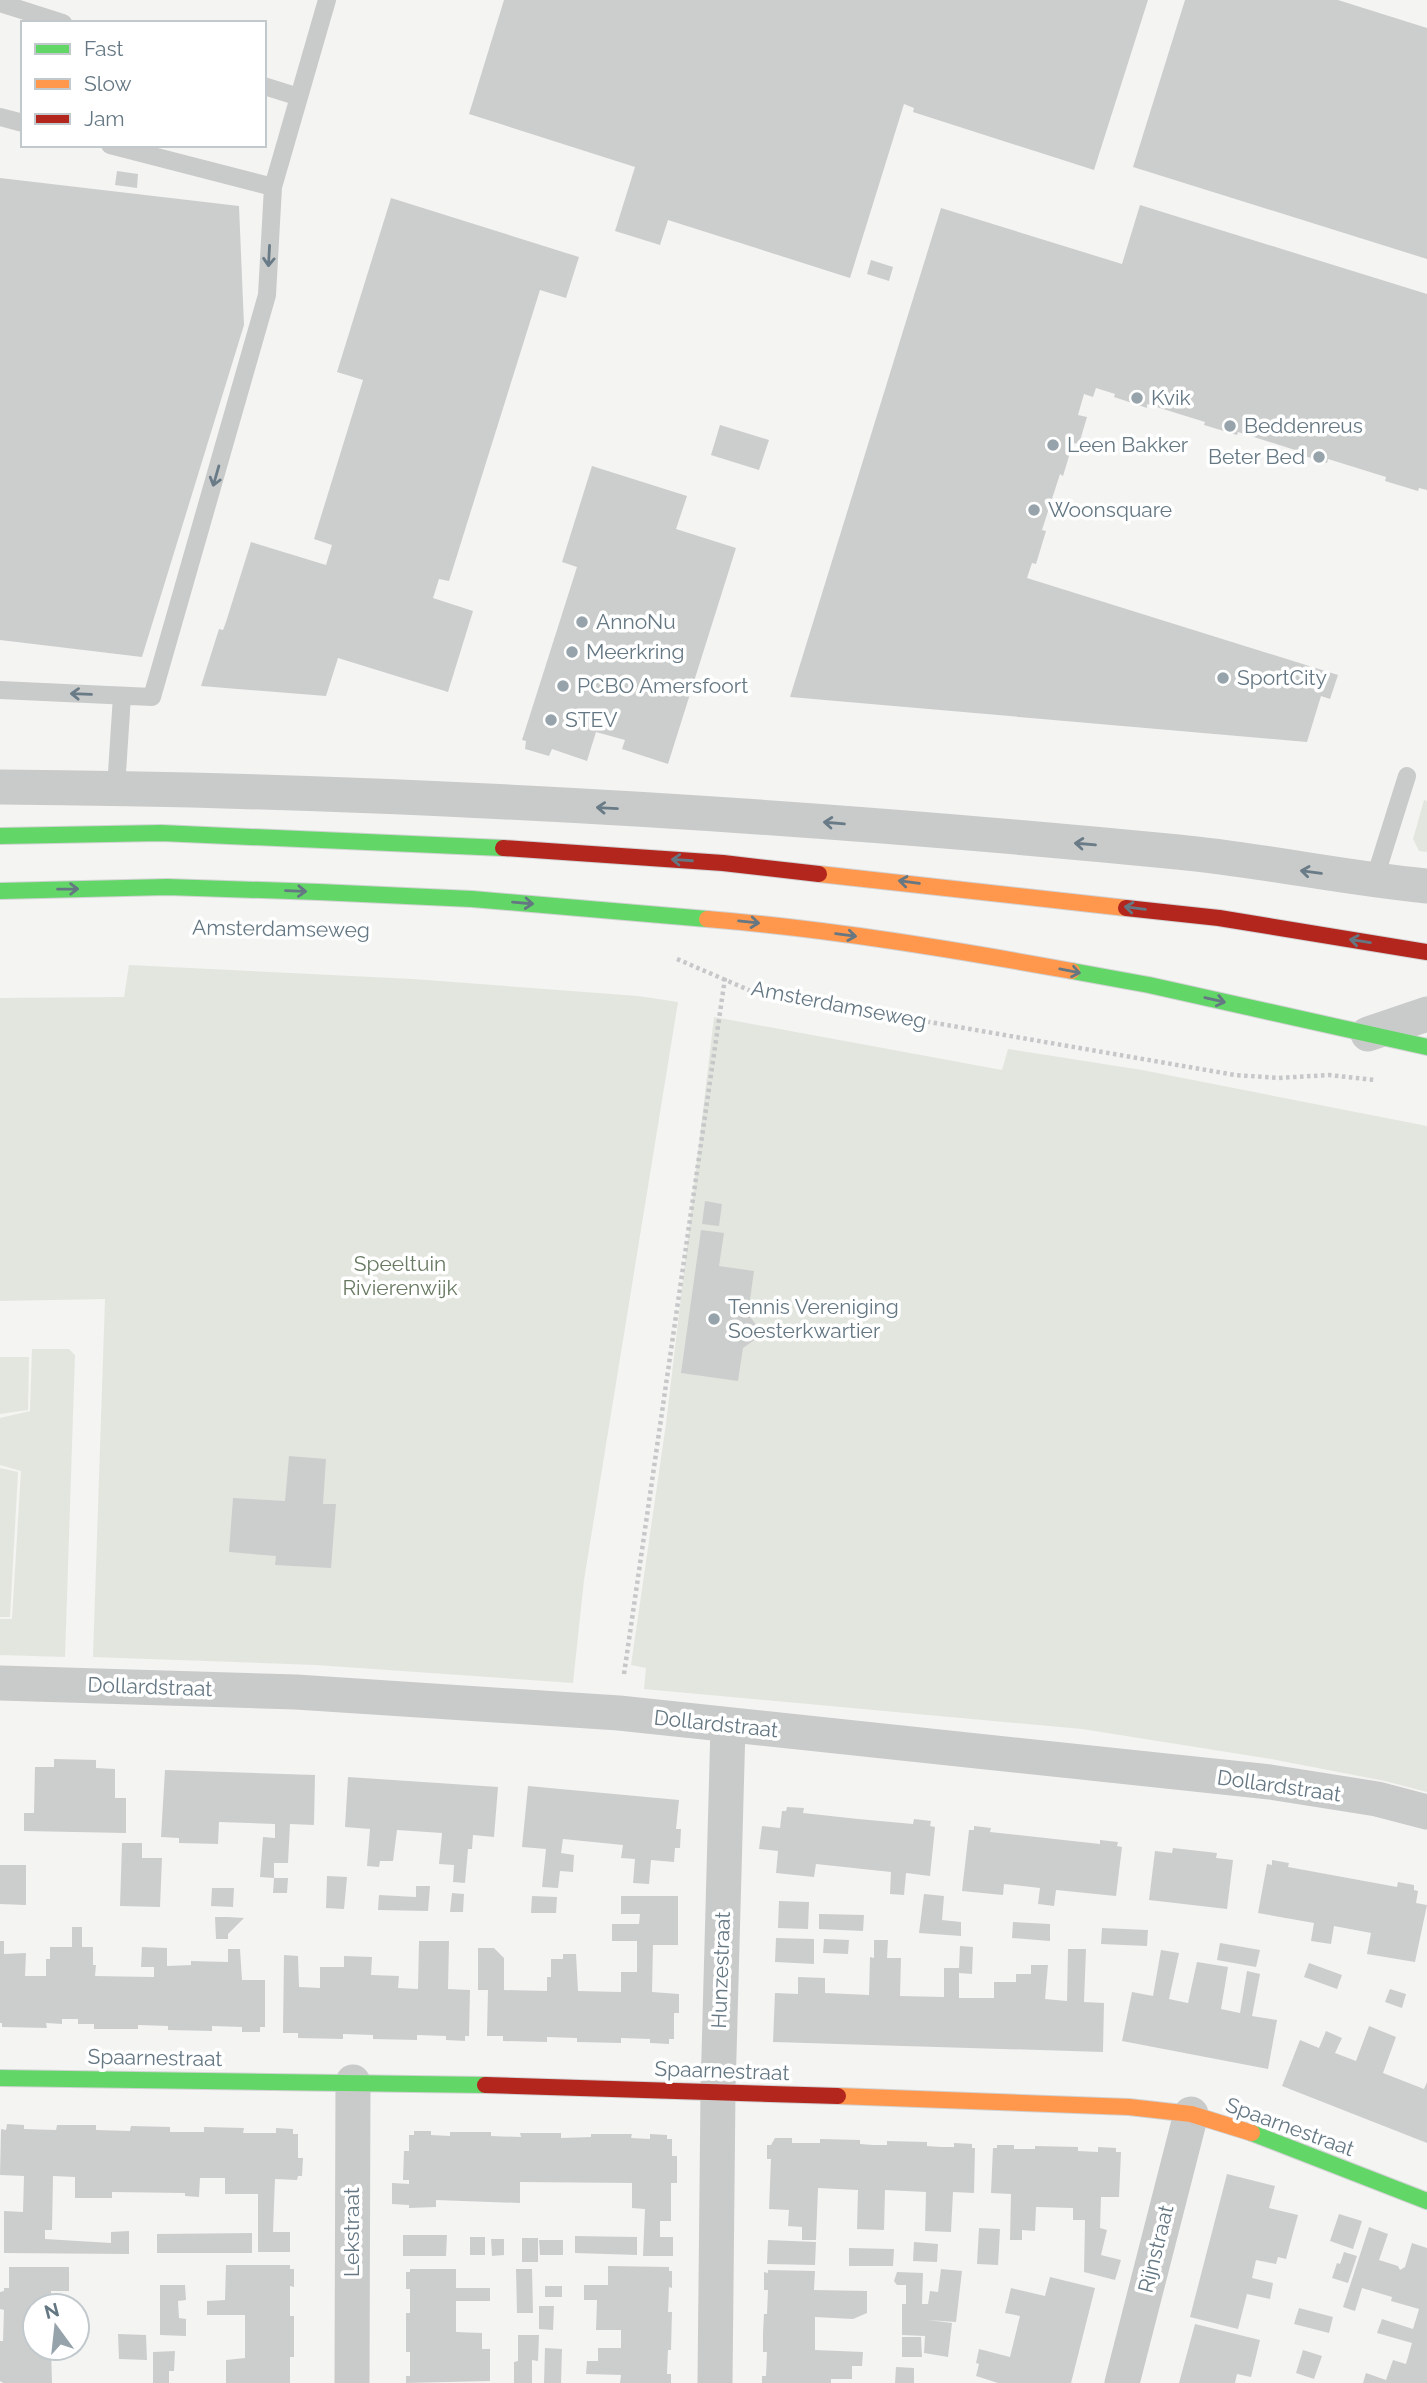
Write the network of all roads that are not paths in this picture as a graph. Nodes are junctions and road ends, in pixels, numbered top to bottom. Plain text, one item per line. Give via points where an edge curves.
1 (327, 0) edge
2 (0, 3) edge
3 (57, 21) edge
4 (266, 87) edge
5 (299, 97) junction
6 (0, 117) edge
7 (21, 122) edge
8 (118, 147) edge
9 (273, 187) junction
10 (0, 690) edge
11 (122, 696) junction
12 (1406, 776) dead end
13 (0, 787) edge
14 (116, 788) junction
15 (0, 836) edge
16 (1374, 881) junction
17 (1427, 886) edge
18 (0, 891) edge
19 (1427, 952) edge
20 (1427, 1014) edge
21 (1368, 1034) junction
22 (1427, 1047) edge
23 (0, 1684) edge
24 (728, 1726) junction
25 (1427, 1812) edge
26 (0, 2078) edge
27 (353, 2082) junction
28 (718, 2091) junction
29 (1191, 2114) junction
30 (1427, 2202) edge
31 (352, 2383) edge
32 (715, 2383) edge
33 (1122, 2383) edge

1 - 5 lane
2 - 3 lane
4 - 5 lane
5 - 9 lane
6 - 7 lane
8 - 9 lane
9 -> 11 lane via 267,295 152,697
11 -> 10 lane
11 - 14 lane
12 - 16 lane
13 - 14 street
16 -> 14 street via 1182,853 730,814
19 -> 15 main road via 1219,918 723,863 558,850 161,833
16 - 17 street
18 -> 21 main road, Amsterdamseweg via 167,887 472,899 778,925 1149,985
20 - 21 street
21 - 22 main road, Amsterdamseweg
23 - 24 street, Dollardstraat via 296,1692 619,1713
24 - 25 street, Dollardstraat via 1270,1782
24 - 28 street, Hunzestraat
26 - 27 main road, Spaarnestraat
27 - 28 main road, Spaarnestraat
27 - 31 street, Lekstraat
28 - 29 main road, Spaarnestraat via 1129,2107
28 - 32 street, Hunzestraat
29 - 30 main road, Spaarnestraat via 1237,2127
29 - 33 street, Rijnstraat

